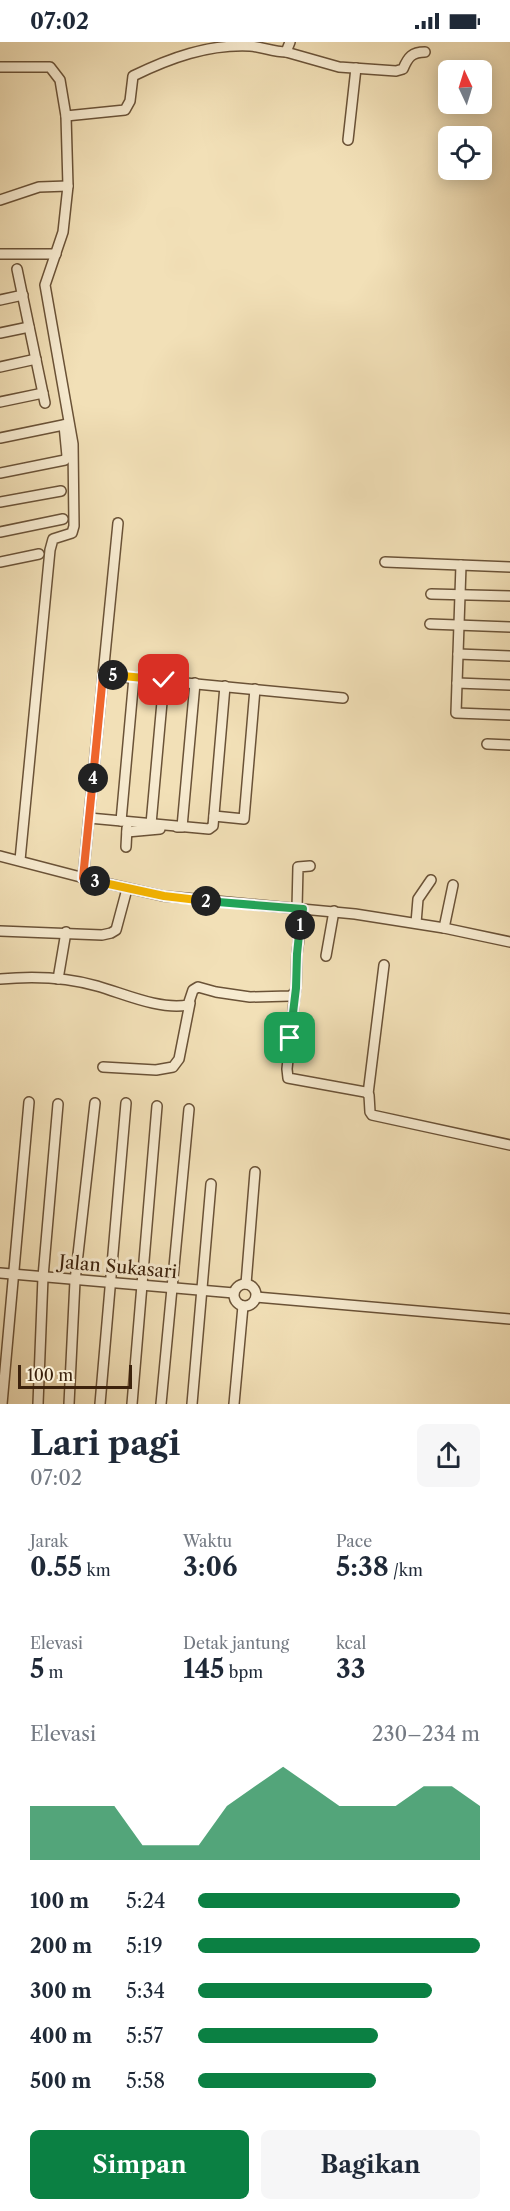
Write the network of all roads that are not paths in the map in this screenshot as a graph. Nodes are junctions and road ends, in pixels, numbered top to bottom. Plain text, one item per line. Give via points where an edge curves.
1 (290, 42) edge
2 (286, 52) junction
3 (425, 52) dead end
4 (0, 67) edge
5 (356, 68) junction
6 (66, 116) junction
7 (348, 140) dead end
8 (68, 186) junction
9 (0, 200) edge
10 (0, 254) edge
11 (56, 254) junction
12 (17, 269) dead end
13 (23, 295) junction
14 (0, 300) edge
15 (29, 327) junction
16 (0, 333) edge
17 (36, 359) junction
18 (0, 367) edge
19 (0, 402) edge
20 (66, 424) junction
21 (0, 438) edge
22 (0, 473) edge
23 (61, 490) dead end
24 (0, 502) edge
25 (63, 519) dead end
26 (118, 523) dead end
27 (0, 532) edge
28 (39, 554) dead end
29 (0, 562) edge
30 (385, 562) dead end
31 (461, 565) junction
32 (510, 567) edge
33 (431, 594) dead end
34 (460, 595) junction
35 (510, 596) edge
36 (430, 624) dead end
37 (459, 625) junction
38 (510, 627) edge
39 (458, 654) junction
40 (510, 656) edge
41 (103, 675) junction
42 (134, 677) junction
43 (164, 680) junction
44 (195, 683) junction
45 (457, 683) junction
46 (510, 684) edge
47 (225, 686) junction
48 (255, 689) junction
49 (343, 698) dead end
50 (510, 715) edge
51 (487, 744) dead end
52 (510, 745) edge
53 (214, 816) junction
54 (89, 818) junction
55 (151, 824) junction
56 (125, 825) junction
57 (182, 827) junction
58 (126, 847) dead end
59 (0, 856) edge
60 (20, 860) junction
61 (310, 866) dead end
62 (83, 878) junction
63 (431, 880) dead end
64 (453, 885) dead end
65 (127, 889) junction
66 (300, 908) junction
67 (334, 911) junction
68 (416, 923) junction
69 (444, 928) junction
70 (0, 931) edge
71 (66, 932) junction
72 (510, 942) edge
73 (326, 956) dead end
74 (384, 965) dead end
75 (0, 979) edge
76 (58, 979) junction
77 (295, 993) junction
78 (190, 1003) junction
79 (103, 1067) dead end
80 (368, 1094) junction
81 (29, 1102) dead end
82 (94, 1103) dead end
83 (126, 1103) dead end
84 (58, 1104) dead end
85 (157, 1106) dead end
86 (189, 1109) dead end
87 (510, 1145) edge
88 (255, 1172) dead end
89 (211, 1184) dead end
90 (0, 1274) edge
91 (14, 1275) junction
92 (43, 1278) junction
93 (75, 1281) junction
94 (111, 1283) junction
95 (246, 1284) junction
96 (141, 1285) junction
97 (171, 1288) junction
98 (202, 1290) junction
99 (234, 1293) junction
100 (256, 1297) junction
101 (243, 1306) junction
102 (510, 1319) edge
103 (2, 1404) edge
104 (38, 1404) edge
105 (69, 1404) edge
106 (100, 1404) edge
107 (132, 1404) edge
108 (161, 1404) edge
109 (192, 1404) edge
110 (234, 1404) edge

1 - 2 street
2 - 5 street
2 - 6 street via 225,46 181,56 133,76 125,110
3 - 5 street via 410,56 399,71
4 - 6 street via 50,67 60,80
5 - 7 street
6 - 8 street
8 - 9 street via 39,187
8 - 11 street via 63,232
10 - 11 street
11 - 20 street via 45,285
12 - 13 street
13 - 14 street
13 - 15 street
15 - 16 street
15 - 17 street
17 - 18 street
17 - 19 street via 44,398
20 - 21 street
20 - 22 street via 65,460
20 - 60 street via 73,444 74,530 53,539 50,550
23 - 24 street
25 - 27 street
26 - 41 street
28 - 29 street
30 - 31 street
31 - 32 street
31 - 34 street
33 - 34 street
34 - 35 street
34 - 37 street
36 - 37 street
37 - 38 street
37 - 39 street
39 - 40 street
39 - 45 street
41 - 42 street
41 - 54 street
42 - 43 street
42 - 56 street
43 - 44 street
43 - 55 street
44 - 47 street
44 - 57 street
45 - 46 street
45 - 50 street via 456,713
47 - 48 street
47 - 53 street
48 - 49 street
48 - 53 street via 244,819
51 - 52 street
53 - 57 street via 209,829
54 - 56 street
54 - 62 street
55 - 56 street
55 - 57 street
56 - 57 street
56 - 58 street
59 - 60 street
60 - 62 street
61 - 66 street via 298,867
62 - 65 street
63 - 68 street via 418,899
64 - 69 street
65 - 66 street via 179,898
65 - 71 street via 114,932
66 - 67 street
66 - 77 street
67 - 68 street
67 - 73 street
68 - 69 street
69 - 72 street
70 - 71 street
71 - 76 street
74 - 80 street
75 - 76 street
76 - 78 street via 163,1004
77 - 78 street via 262,997 198,987 193,990
77 - 80 street via 288,1078
78 - 79 street via 179,1059 173,1067
80 - 87 street via 372,1115
81 - 91 street
82 - 93 street
83 - 94 street
84 - 92 street
85 - 96 street
86 - 97 street
88 - 95 street
89 - 98 street
90 - 91 street, Jalan Sukasari
91 - 92 street, Jalan Sukasari
91 - 103 street
92 - 93 street, Jalan Sukasari
92 - 104 street
93 - 94 street, Jalan Sukasari
93 - 105 street
94 - 96 street, Jalan Sukasari
94 - 106 street
95 - 99 street
95 - 100 street
96 - 97 street, Jalan Sukasari
96 - 107 street
97 - 98 street, Jalan Sukasari
97 - 108 street
98 - 99 street, Jalan Sukasari
98 - 109 street
99 - 101 street via 237,1303
100 - 101 street via 253,1303
100 - 102 street
101 - 110 street

